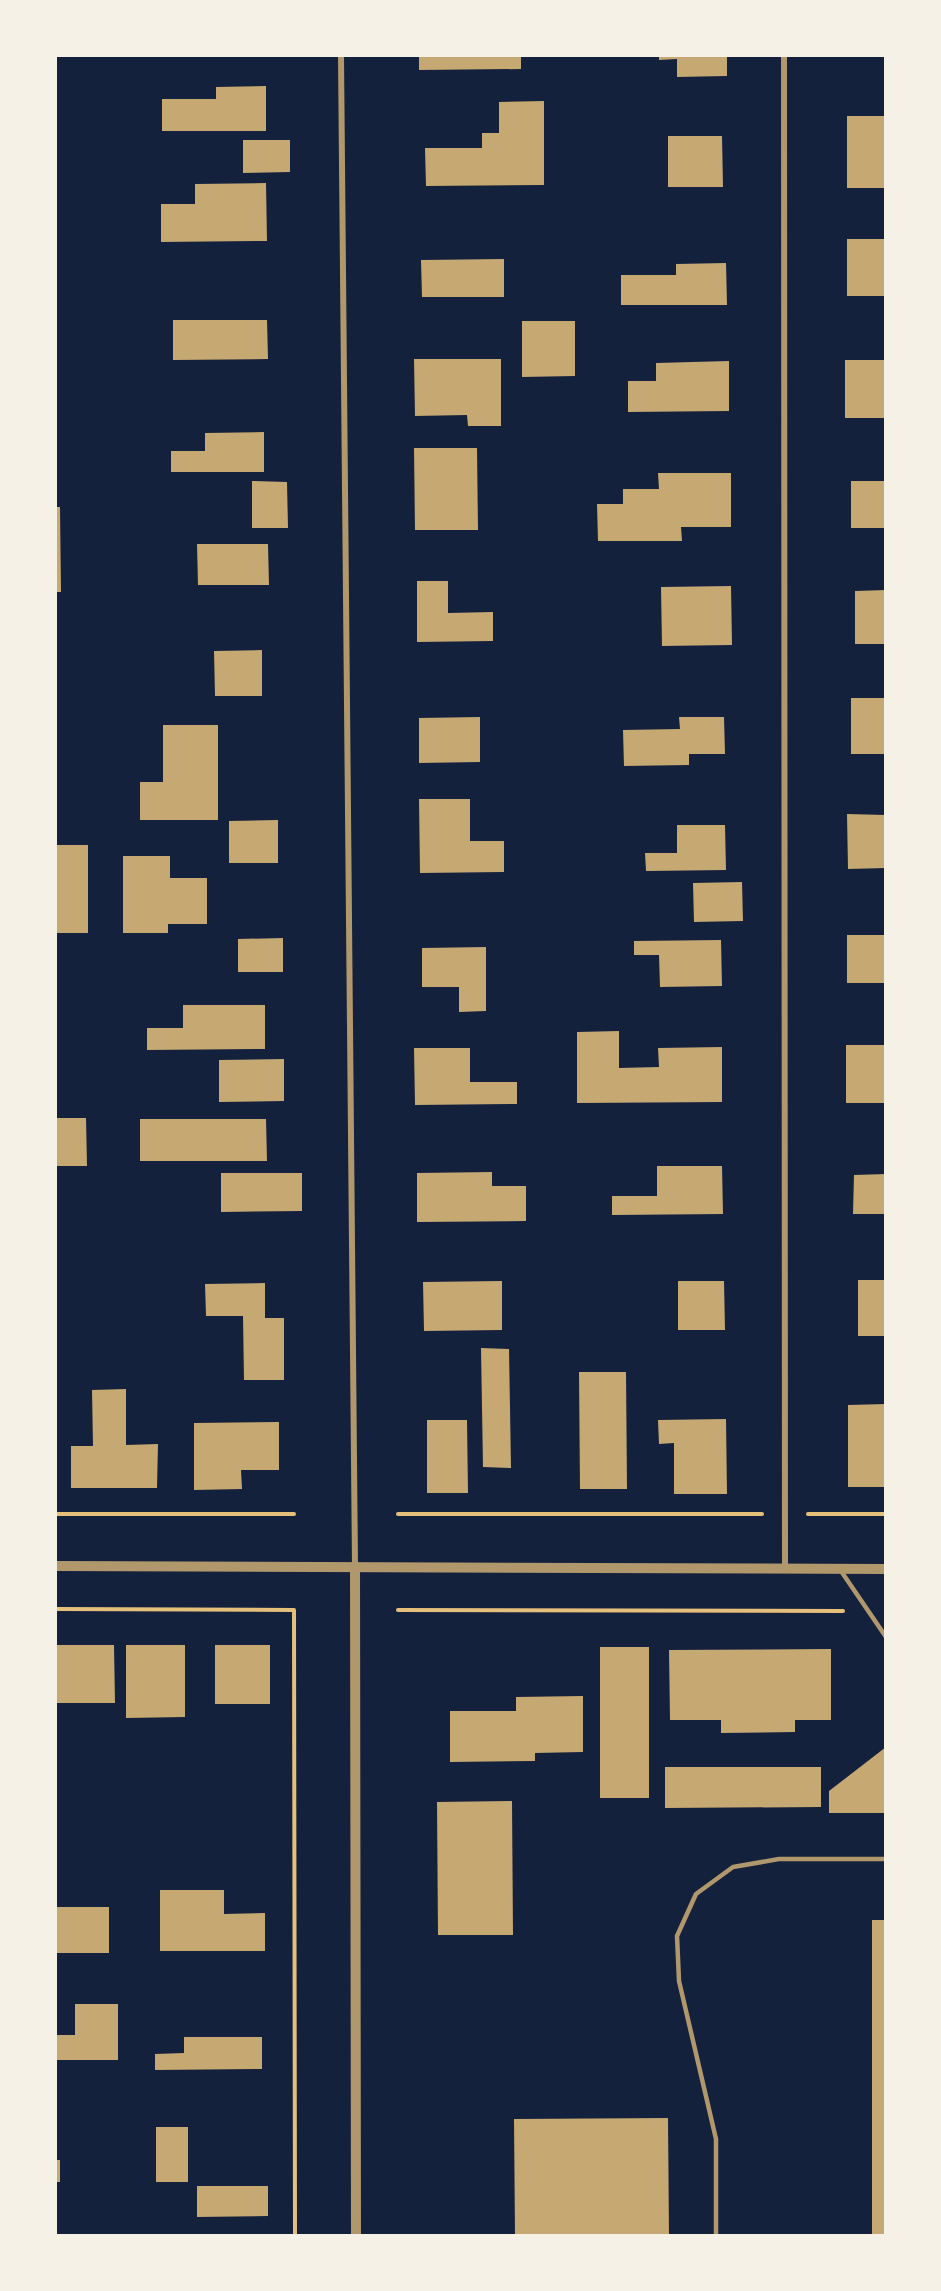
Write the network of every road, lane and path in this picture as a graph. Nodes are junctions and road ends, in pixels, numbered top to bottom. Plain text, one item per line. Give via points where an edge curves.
1 (341, 56) edge
2 (784, 56) edge
3 (56, 1514) edge
4 (294, 1514) dead end
5 (398, 1514) dead end
6 (785, 1514) junction
7 (885, 1514) edge
8 (56, 1566) edge
9 (355, 1567) junction
10 (785, 1568) junction
11 (840, 1569) junction
12 (885, 1569) edge
13 (56, 1609) edge
14 (398, 1610) dead end
15 (867, 1612) junction
16 (885, 1637) edge
17 (885, 1859) edge
18 (295, 2235) edge
19 (356, 2235) edge
20 (716, 2235) edge

1 - 9 street
2 - 6 street
3 - 4 path
5 - 6 path
6 - 7 path
6 - 10 street
8 - 9 street
9 - 10 street
9 - 19 street
10 - 11 street
11 - 12 street
11 - 15 lane
13 - 18 path via 294,1610
14 - 15 path
15 - 16 lane
17 - 20 lane via 778,1859 733,1867 696,1894 677,1936 679,1981 716,2139

